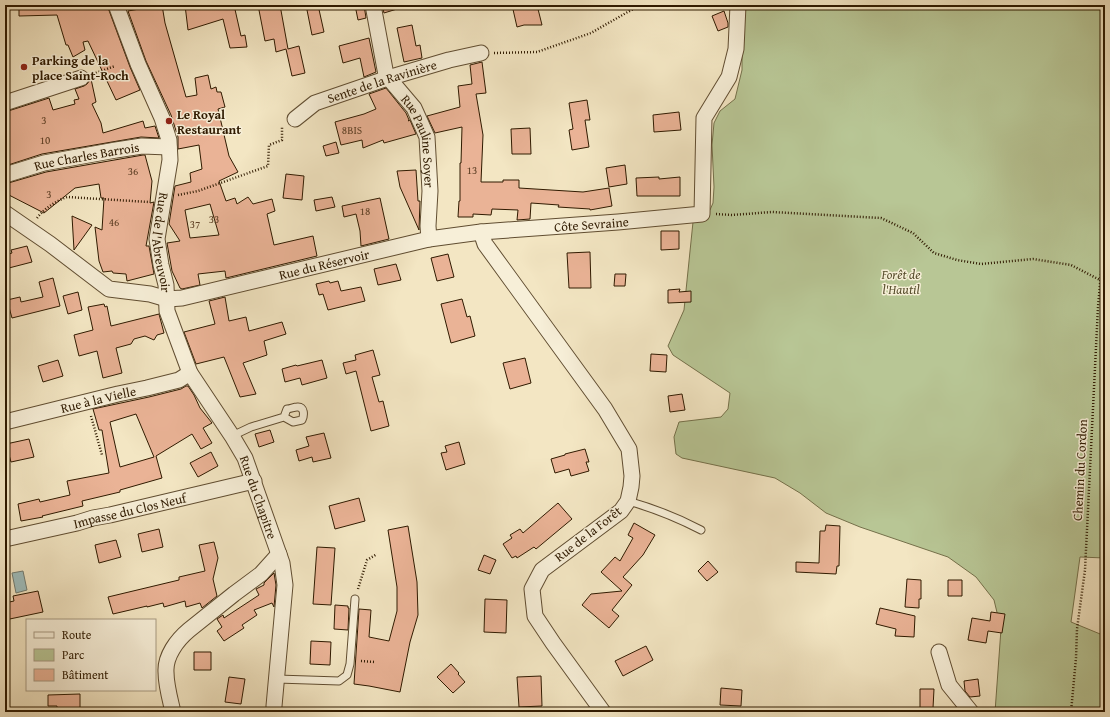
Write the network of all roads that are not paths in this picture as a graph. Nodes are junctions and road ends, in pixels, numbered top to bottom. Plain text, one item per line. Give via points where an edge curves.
1 (116, 5) edge
2 (373, 5) edge
3 (738, 5) edge
4 (481, 53) road end
5 (81, 78) road end
6 (388, 78) junction
7 (5, 103) edge
8 (295, 119) road end
9 (169, 147) junction
10 (5, 175) edge
11 (5, 213) edge
12 (481, 232) junction
13 (429, 238) junction
14 (167, 299) junction
15 (190, 373) junction
16 (284, 417) dead end
17 (5, 422) edge
18 (232, 436) junction
19 (254, 480) junction
20 (628, 501) junction
21 (701, 530) dead end
22 (5, 539) edge
23 (278, 554) junction
24 (355, 599) road end
25 (938, 652) dead end
26 (276, 679) junction
27 (173, 712) edge
28 (274, 712) edge
29 (603, 712) edge
30 (971, 712) edge

1 - 9 street, Rue de l'Abreuvoir via 162,118
2 - 6 street, Rue Pauline Soyer
3 - 12 street, Côte Sevraine via 736,49 729,77 704,118 702,214
4 - 6 street, Sente de la Ravinière
5 - 7 street
6 - 8 street, Sente de la Ravinière via 315,103
6 - 13 street, Rue Pauline Soyer via 414,108 427,137
9 - 10 street, Rue Charles Barrois via 142,146 116,150 44,163
9 - 14 street, Rue de l'Abreuvoir via 170,160 157,239
11 - 14 street via 109,289 150,294
12 - 13 street, Rue du Réservoir
12 - 20 street, Rue de la Forêt via 485,244 605,408 629,449 632,487
13 - 14 street, Rue du Réservoir via 182,298
14 - 15 street, Rue du Chapitre via 168,311
15 - 17 street, Rue à la Vielle via 179,380
15 - 18 street, Rue du Chapitre
16 - 18 lane
18 - 19 street, Rue du Chapitre
19 - 22 street, Impasse du Clos Neuf
19 - 23 street, Rue du Chapitre
20 - 21 lane via 680,519
20 - 29 street, Rue de la Forêt via 621,511 542,570 532,589 535,616
23 - 26 street, Rue du Chapitre via 285,585
23 - 27 street via 261,574 188,630 176,644 168,659 166,671
24 - 26 lane via 347,675 339,681
25 - 30 street via 949,685
26 - 28 street, Rue du Chapitre

